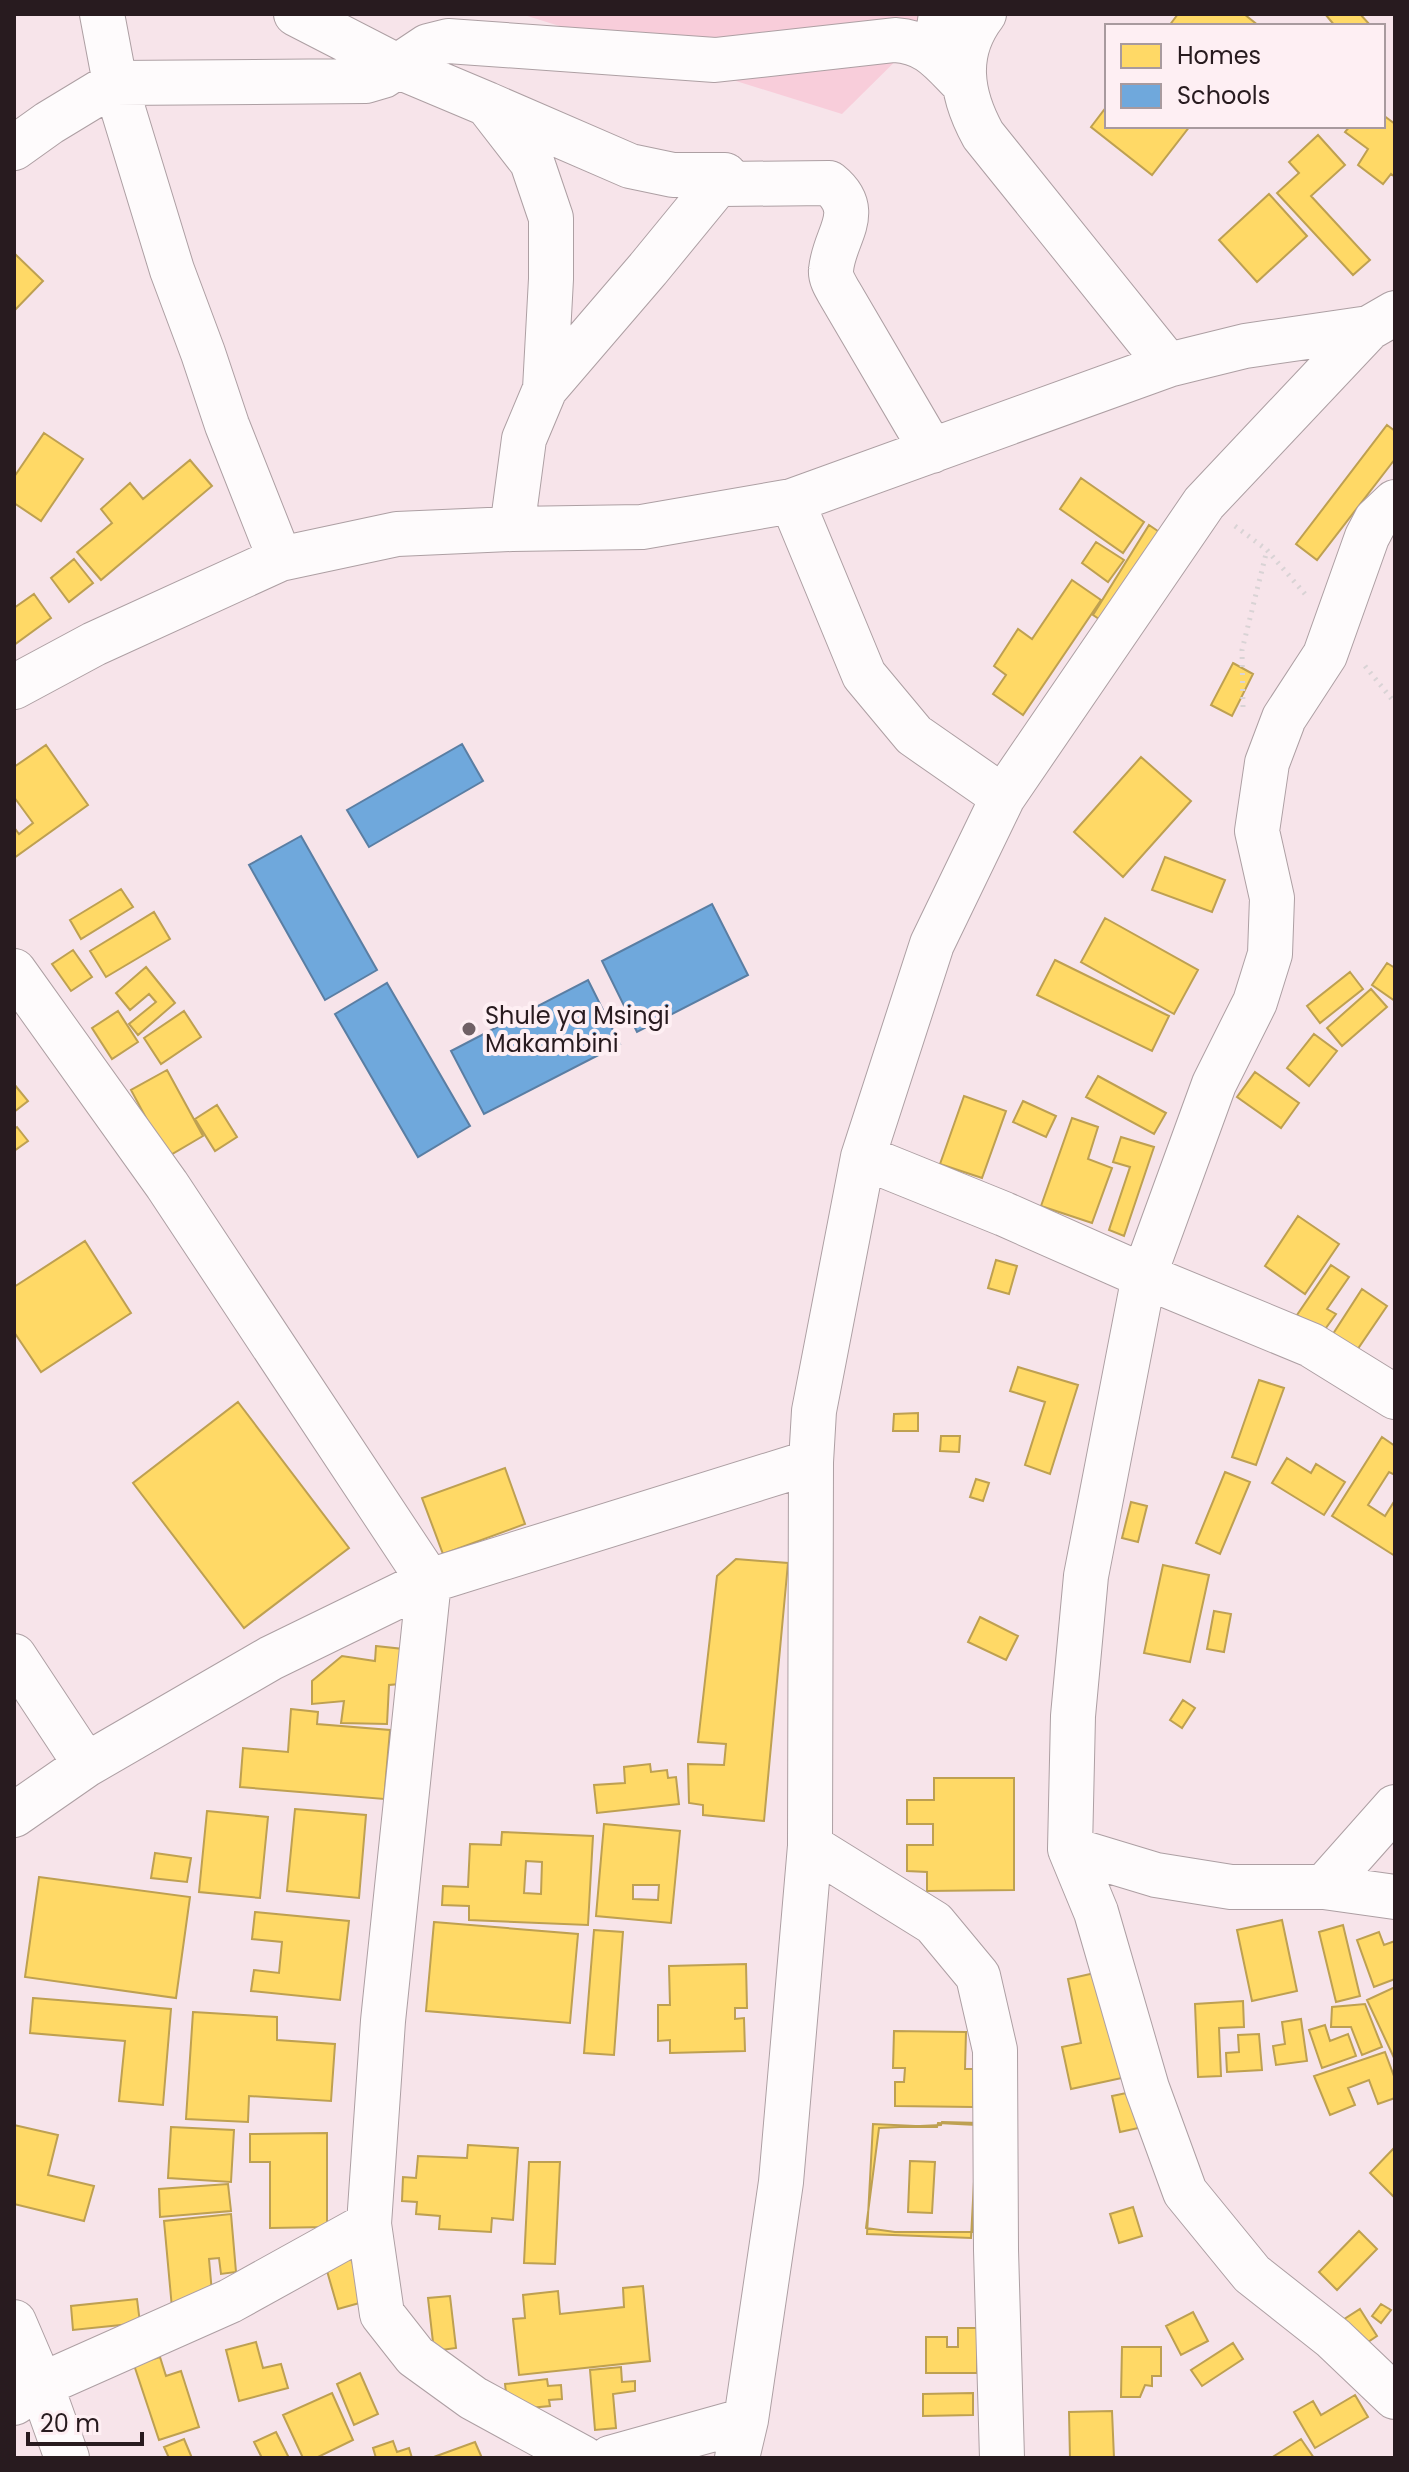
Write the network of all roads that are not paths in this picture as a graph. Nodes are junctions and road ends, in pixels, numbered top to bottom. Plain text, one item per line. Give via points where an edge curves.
1 (102, 14) edge
2 (296, 14) edge
3 (984, 14) edge
4 (946, 51) edge
5 (399, 67) junction
6 (115, 83) junction
7 (487, 104) junction
8 (14, 148) edge
9 (725, 175) junction
10 (1382, 320) edge
11 (1168, 365) junction
12 (545, 389) junction
13 (932, 451) junction
14 (792, 501) junction
15 (1395, 502) edge
16 (512, 529) junction
17 (280, 559) junction
18 (14, 687) edge
19 (1003, 797) junction
20 (14, 971) edge
21 (863, 1157) junction
22 (1144, 1276) junction
23 (1395, 1397) edge
24 (811, 1462) junction
25 (429, 1581) junction
26 (14, 1656) edge
27 (86, 1765) junction
28 (1395, 1807) edge
29 (14, 1815) edge
30 (810, 1846) junction
31 (1070, 1849) junction
32 (1324, 1887) junction
33 (1395, 1897) edge
34 (369, 2224) junction
35 (14, 2322) edge
36 (27, 2394) edge
37 (1395, 2397) edge
38 (741, 2439) edge
39 (67, 2458) edge
40 (583, 2458) edge
41 (610, 2458) edge
42 (1002, 2458) edge

1 - 6 street
2 - 5 street
3 - 4 street via 966,49
4 - 5 street via 895,40 715,60 448,41 428,46
4 - 11 street via 983,135
5 - 6 street via 366,81
5 - 7 street
6 - 8 street
6 - 17 street via 172,270
7 - 9 street via 630,166 673,175
7 - 12 street via 532,162 551,218
9 - 12 street
9 - 13 street via 723,184 829,183 843,197 848,209 830,273
10 - 11 street
10 - 19 street via 1204,503
11 - 13 street
12 - 16 street via 524,439
13 - 14 street
14 - 16 street via 642,527
14 - 19 street via 864,675 914,735
15 - 22 street via 1367,537 1325,655 1284,718 1267,763 1257,831 1272,898 1270,954 1255,1002 1214,1084
16 - 17 street via 397,534
17 - 18 street via 94,644
19 - 21 street via 932,944
20 - 25 street via 167,1185
21 - 22 street
21 - 24 street via 814,1411
22 - 23 street via 1311,1345
22 - 31 street via 1086,1576 1073,1716
24 - 25 street
24 - 30 street
25 - 27 street via 271,1658
25 - 34 street via 383,2021
26 - 27 street
27 - 29 street
28 - 32 street
30 - 38 street via 781,2182
30 - 42 street via 934,1923 978,1976 995,2050
31 - 32 street via 1156,1875 1216,1885
31 - 37 street via 1096,1912 1147,2088 1185,2192 1252,2274 1333,2338
32 - 33 street
34 - 36 street via 230,2301
34 - 40 street via 382,2314 415,2356 473,2398
35 - 36 street
36 - 39 street
38 - 41 street

